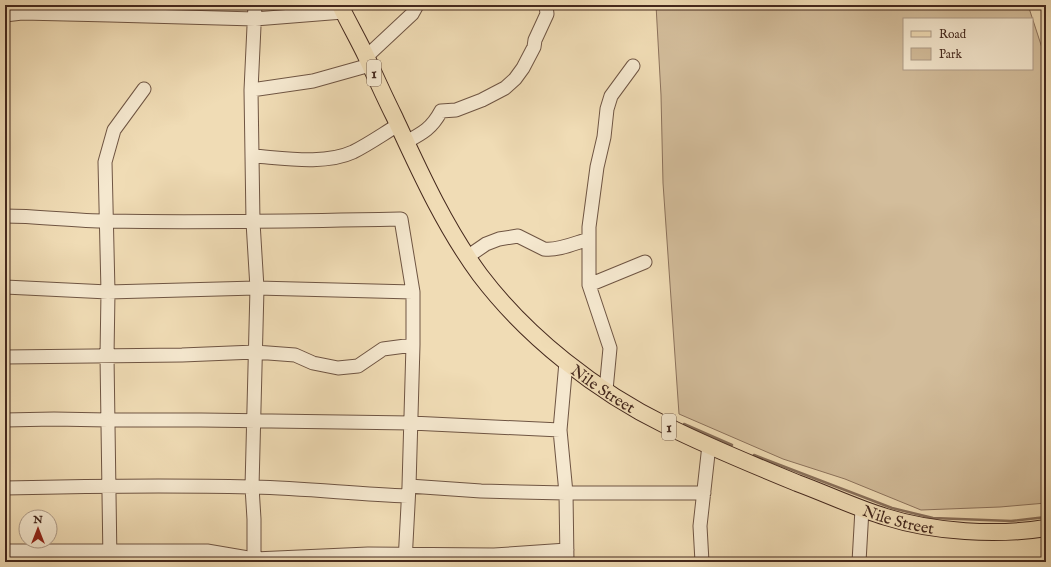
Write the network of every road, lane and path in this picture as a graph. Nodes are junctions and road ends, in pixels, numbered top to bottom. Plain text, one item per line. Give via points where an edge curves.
1 (255, 5) edge
2 (417, 5) edge
3 (546, 5) edge
4 (341, 8) edge
5 (110, 10) edge
6 (5, 15) edge
7 (255, 19) junction
8 (368, 61) junction
9 (633, 66) dead end
10 (144, 89) dead end
11 (251, 90) junction
12 (398, 125) junction
13 (406, 142) junction
14 (253, 156) junction
15 (5, 216) edge
16 (105, 221) junction
17 (253, 222) junction
18 (589, 239) junction
19 (467, 257) junction
20 (645, 262) dead end
21 (589, 285) junction
22 (5, 287) edge
23 (257, 288) junction
24 (108, 292) junction
25 (413, 292) junction
26 (413, 345) junction
27 (255, 352) junction
28 (107, 356) junction
29 (5, 357) edge
30 (566, 362) junction
31 (606, 390) junction
32 (5, 420) edge
33 (108, 420) junction
34 (253, 421) junction
35 (411, 423) junction
36 (560, 430) junction
37 (709, 445) junction
38 (109, 486) junction
39 (252, 487) junction
40 (5, 488) edge
41 (408, 491) junction
42 (704, 493) junction
43 (566, 494) junction
44 (862, 509) junction
45 (1046, 528) edge
46 (5, 551) edge
47 (567, 556) edge
48 (110, 557) edge
49 (366, 558) edge
50 (405, 558) edge
51 (254, 561) edge
52 (702, 562) edge
53 (859, 562) edge

1 - 7 street
2 - 8 street via 412,14
3 - 13 street via 547,14 534,47 515,80 482,100 456,110 442,111 425,132
4 - 7 street
4 - 8 main road, Nile Street / 1
5 - 6 street
5 - 7 street
7 - 11 street
8 - 11 street via 313,81
8 - 12 main road, Nile Street / 1
9 - 18 street via 611,96 607,109 604,137 596,167
10 - 16 street via 114,130 105,162
11 - 14 street
12 - 13 main road, Nile Street / 1
12 - 14 street via 352,152 327,159
13 - 19 main road, Nile Street / 1 via 423,179
14 - 17 street
15 - 16 street
16 - 17 street
16 - 24 street
17 - 23 street
17 - 25 street via 401,219
18 - 19 street via 548,250 518,236 486,244
18 - 21 street
19 - 30 main road, Nile Street / 1 via 512,313
20 - 21 street
21 - 31 street via 610,348
22 - 24 street
23 - 24 street
23 - 25 street
23 - 27 street
24 - 28 street
25 - 26 street
26 - 27 street via 383,349 358,366 338,368 313,363 295,355
26 - 35 street
27 - 28 street
27 - 34 street
28 - 29 street
28 - 33 street
30 - 31 main road, Nile Street / 1
30 - 36 street
31 - 37 main road, Nile Street / 1 via 666,426
32 - 33 street
33 - 34 street
33 - 38 street
34 - 35 street
34 - 39 street
35 - 36 street
35 - 41 street
36 - 43 street
37 - 42 street
37 - 44 main road, Nile Street / 1
38 - 39 street
38 - 40 street
38 - 48 street
39 - 41 street via 371,495
39 - 51 street
41 - 43 street via 481,490
41 - 50 street
42 - 43 street
42 - 52 street via 700,526
43 - 47 street
44 - 45 main road, Nile Street / 1 via 900,522 959,530 1030,531
44 - 53 street
46 - 48 street
47 - 50 street
48 - 51 street via 208,551
49 - 50 street
49 - 51 street

